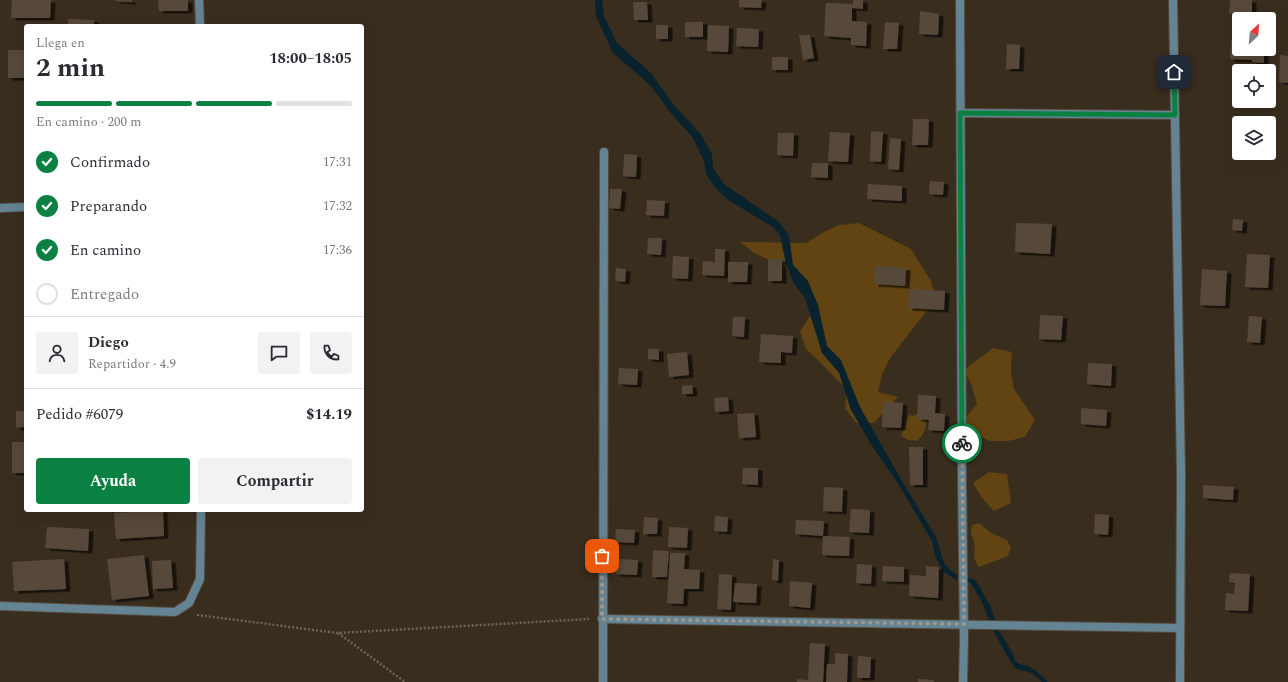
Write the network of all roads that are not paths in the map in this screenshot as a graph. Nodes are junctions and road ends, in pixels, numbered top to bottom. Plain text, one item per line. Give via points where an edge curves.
1 (199, 0) edge
2 (960, 0) edge
3 (1173, 0) edge
4 (200, 24) edge
5 (960, 113) junction
6 (1175, 115) junction
7 (604, 152) dead end
8 (24, 207) edge
9 (0, 208) edge
10 (200, 512) edge
11 (0, 606) edge
12 (602, 619) junction
13 (964, 624) junction
14 (1180, 628) junction
15 (603, 682) edge
16 (963, 682) edge
17 (1180, 682) edge

1 - 4 street
2 - 5 street
3 - 6 street
5 - 6 street
5 - 13 street
6 - 14 street via 1181,474
7 - 12 street
8 - 9 street
10 - 11 street via 200,579 189,603 175,612
12 - 13 street
12 - 15 street
13 - 14 street
13 - 16 street
14 - 17 street

